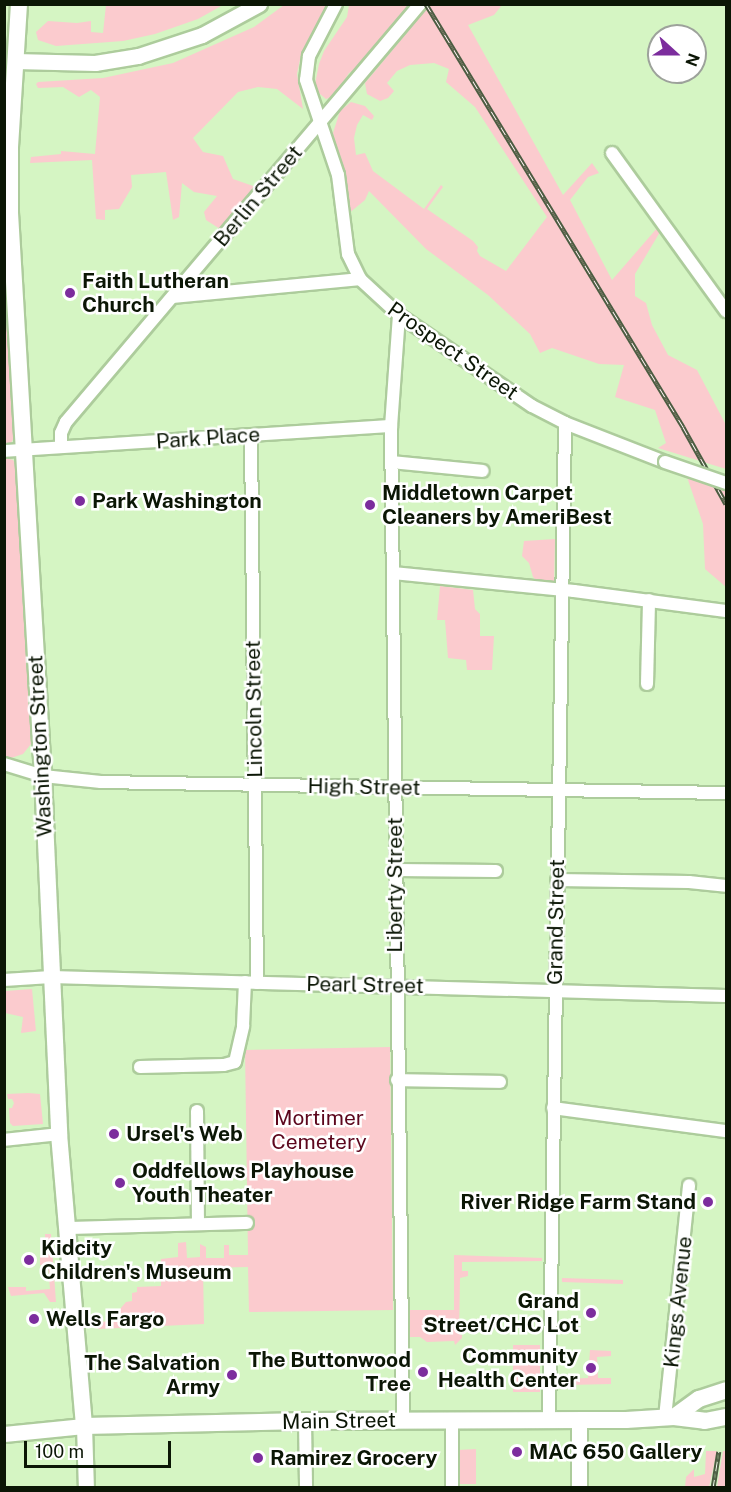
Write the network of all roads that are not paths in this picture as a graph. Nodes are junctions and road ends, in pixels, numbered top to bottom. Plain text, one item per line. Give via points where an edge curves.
1 (19, 4) edge
2 (260, 4) edge
3 (336, 4) edge
4 (420, 4) edge
5 (10, 60) edge
6 (320, 123) junction
7 (612, 153) dead end
8 (360, 279) junction
9 (172, 297) junction
10 (726, 311) edge
11 (399, 315) junction
12 (565, 423) junction
13 (391, 426) junction
14 (251, 435) junction
15 (61, 447) junction
16 (24, 450) junction
17 (4, 451) edge
18 (392, 462) junction
19 (483, 471) dead end
20 (726, 483) edge
21 (393, 573) junction
22 (561, 591) junction
23 (650, 600) junction
24 (726, 611) edge
25 (647, 684) dead end
26 (4, 764) edge
27 (43, 776) junction
28 (255, 785) junction
29 (394, 788) junction
30 (559, 790) junction
31 (726, 793) edge
32 (396, 870) junction
33 (496, 870) dead end
34 (557, 880) junction
35 (726, 886) edge
36 (51, 977) junction
37 (4, 980) edge
38 (251, 983) junction
39 (396, 986) junction
40 (555, 990) junction
41 (726, 996) edge
42 (140, 1067) dead end
43 (398, 1080) junction
44 (500, 1082) dead end
45 (553, 1108) junction
46 (197, 1112) dead end
47 (726, 1131) edge
48 (59, 1134) junction
49 (4, 1140) edge
50 (689, 1185) dead end
51 (198, 1223) junction
52 (247, 1223) dead end
53 (67, 1228) junction
54 (726, 1390) edge
55 (670, 1417) junction
56 (726, 1417) edge
57 (403, 1420) junction
58 (452, 1420) junction
59 (579, 1420) junction
60 (305, 1421) junction
61 (549, 1421) junction
62 (84, 1426) junction
63 (4, 1434) edge
64 (86, 1488) edge
65 (306, 1488) edge
66 (452, 1488) edge
67 (579, 1488) edge

1 - 5 highway, Washington Street
2 - 5 main road via 201,35 138,56 95,63
3 - 6 street via 306,69 309,94
4 - 6 street, Berlin Street
5 - 16 highway, Washington Street via 10,213
6 - 8 street via 338,176 348,254
6 - 9 street, Berlin Street
7 - 10 street
8 - 9 street
8 - 11 street, Prospect Street
9 - 15 street, Berlin Street via 66,422
11 - 12 street, Prospect Street via 524,400
11 - 13 street, Liberty Street
12 - 20 street, Prospect Street, bridge
12 - 22 street, Grand Street
13 - 14 street, Park Place
13 - 18 street, Liberty Street
14 - 15 street, Park Place
14 - 28 street, Lincoln Street
15 - 16 street, Park Place
16 - 17 street, Park Place
16 - 27 highway, Washington Street
18 - 19 street
18 - 21 street, Liberty Street
21 - 22 street
21 - 29 street, Liberty Street
22 - 23 street
22 - 30 street, Grand Street
23 - 24 street
23 - 25 street
26 - 27 street, High Street
27 - 28 street, High Street via 101,783
27 - 36 highway, Washington Street
28 - 29 street, High Street
28 - 38 street, Lincoln Street
29 - 30 street, High Street
29 - 32 street, Liberty Street
30 - 31 street, High Street
30 - 34 street, Grand Street
32 - 33 street
32 - 39 street, Liberty Street
34 - 35 street
34 - 40 street, Grand Street
36 - 37 street, Pearl Street
36 - 38 street, Pearl Street
36 - 48 highway, Washington Street
38 - 39 street, Pearl Street
38 - 42 street, Lincoln Street via 236,1062
39 - 40 street, Pearl Street
39 - 43 street, Liberty Street
40 - 41 street, Pearl Street
40 - 45 street, Grand Street
43 - 44 street
43 - 57 street, Liberty Street
45 - 47 street
45 - 61 street, Grand Street
46 - 51 street
48 - 49 street
48 - 53 highway, Washington Street
50 - 55 street, Kings Avenue
51 - 52 street
51 - 53 street
53 - 62 highway, Washington Street
54 - 55 highway via 696,1400
55 - 56 highway, Main Street
55 - 59 highway, Main Street
57 - 58 highway, Main Street
57 - 60 highway, Main Street
58 - 61 highway, Main Street
58 - 66 street
59 - 61 highway, Main Street
59 - 67 main road
60 - 62 highway, Main Street
60 - 65 street
62 - 63 main road, Main Street
62 - 64 main road, Washington Street

